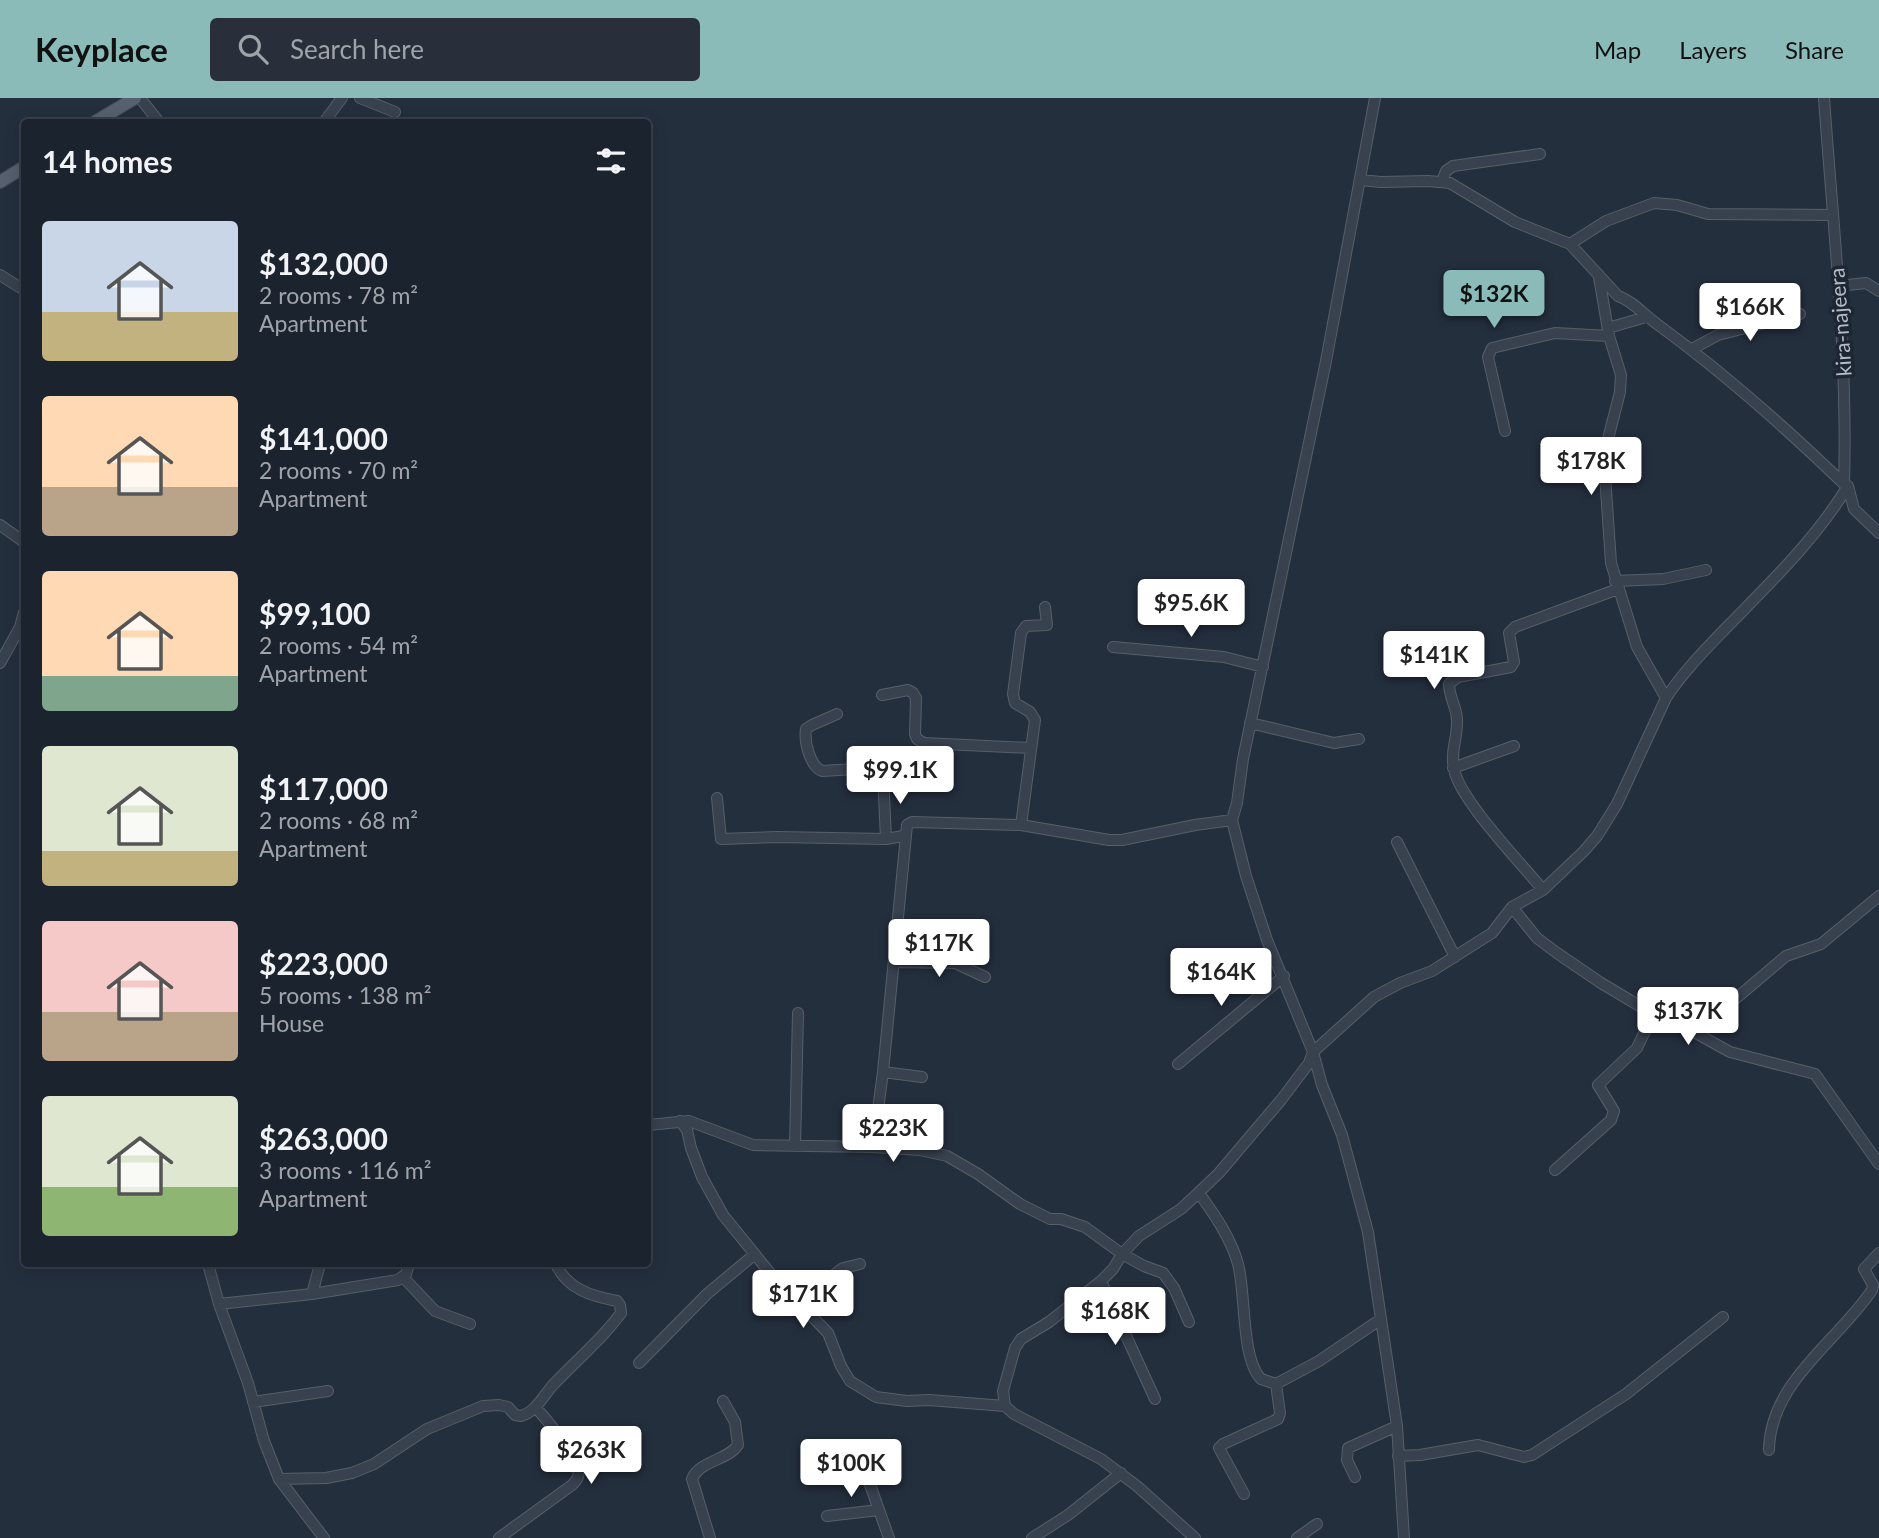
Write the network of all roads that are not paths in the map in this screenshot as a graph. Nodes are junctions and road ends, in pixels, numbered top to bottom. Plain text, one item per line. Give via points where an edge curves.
1 (135, 98) edge
2 (140, 98) edge
3 (342, 98) edge
4 (354, 98) edge
5 (360, 98) edge
6 (1375, 98) edge
7 (1824, 98) edge
8 (395, 112) dead end
9 (100, 119) edge
10 (157, 119) edge
11 (326, 119) edge
12 (1540, 154) dead end
13 (21, 169) edge
14 (1360, 180) junction
15 (1442, 181) junction
16 (0, 182) edge
17 (1832, 215) junction
18 (1570, 244) junction
19 (0, 275) edge
20 (1599, 277) junction
21 (1839, 286) junction
22 (21, 288) edge
23 (1879, 291) edge
24 (1800, 314) dead end
25 (1646, 317) junction
26 (1609, 332) junction
27 (1692, 349) junction
28 (1505, 431) dead end
29 (1846, 485) junction
30 (0, 525) edge
31 (1879, 533) edge
32 (21, 540) edge
33 (1706, 570) dead end
34 (1616, 585) junction
35 (1045, 607) dead end
36 (21, 622) edge
37 (1113, 647) dead end
38 (0, 663) edge
39 (1263, 667) junction
40 (882, 695) dead end
41 (1666, 698) junction
42 (837, 714) dead end
43 (1250, 723) junction
44 (1359, 739) dead end
45 (1514, 746) dead end
46 (1030, 748) junction
47 (1453, 768) junction
48 (717, 798) dead end
49 (1232, 820) junction
50 (1021, 825) junction
51 (906, 833) junction
52 (886, 839) junction
53 (1397, 842) dead end
54 (1543, 890) junction
55 (1879, 896) edge
56 (1512, 907) junction
57 (1455, 957) junction
58 (895, 962) junction
59 (1284, 976) junction
60 (985, 977) dead end
61 (798, 1013) dead end
62 (1653, 1014) junction
63 (1695, 1032) junction
64 (1313, 1052) junction
65 (1178, 1064) dead end
66 (883, 1072) junction
67 (922, 1077) dead end
68 (680, 1121) junction
69 (651, 1125) edge
70 (795, 1146) junction
71 (873, 1147) junction
72 (1879, 1164) edge
73 (1555, 1170) dead end
74 (1199, 1193) junction
75 (1879, 1253) edge
76 (755, 1254) junction
77 (1122, 1254) junction
78 (860, 1264) dead end
79 (209, 1267) edge
80 (319, 1267) edge
81 (408, 1267) edge
82 (558, 1267) edge
83 (403, 1277) junction
84 (1101, 1282) junction
85 (313, 1294) junction
86 (797, 1301) junction
87 (219, 1304) junction
88 (1723, 1317) dead end
89 (1381, 1320) junction
90 (1189, 1322) dead end
91 (470, 1324) dead end
92 (639, 1363) dead end
93 (1276, 1384) junction
94 (328, 1391) dead end
95 (1155, 1399) dead end
96 (723, 1401) dead end
97 (253, 1402) junction
98 (1004, 1406) junction
99 (535, 1407) junction
100 (1396, 1426) junction
101 (1769, 1450) dead end
102 (1398, 1456) junction
103 (873, 1468) dead end
104 (1121, 1473) junction
105 (1355, 1477) dead end
106 (279, 1479) junction
107 (1244, 1494) dead end
108 (879, 1510) junction
109 (827, 1516) dead end
110 (1317, 1524) dead end
111 (324, 1538) edge
112 (499, 1538) edge
113 (710, 1538) edge
114 (889, 1538) edge
115 (1032, 1538) edge
116 (1195, 1538) edge
117 (1297, 1538) edge
118 (1404, 1538) edge

1 - 9 main road
2 - 10 street
3 - 4 street
3 - 11 street
5 - 8 street
6 - 14 street
7 - 17 street, kira-najeera
12 - 15 street via 1453,166
13 - 16 main road
14 - 15 street
14 - 39 street
15 - 18 street via 1515,222
17 - 18 street via 1708,214 1654,203 1606,221
17 - 21 street, kira-najeera
18 - 20 street
19 - 22 street
20 - 25 street
20 - 26 street
21 - 23 street via 1866,283
21 - 29 street, kira-najeera
24 - 27 street via 1718,335
25 - 26 street
25 - 27 street
26 - 28 street via 1555,333 1492,348 1488,357
26 - 34 street via 1621,375 1605,475
27 - 29 street
29 - 31 street, kira-najeera via 1854,509
29 - 41 street via 1818,530 1696,658
30 - 32 street
33 - 34 street
34 - 41 street via 1637,647
34 - 47 street via 1511,630 1511,667 1451,681 1457,720
35 - 46 street via 1046,625 1026,626 1021,633 1013,694 1015,703 1034,716
36 - 38 street
37 - 39 street via 1224,657
39 - 43 street
40 - 46 street via 913,692 915,734 924,743
41 - 54 street via 1607,821 1584,851
42 - 52 street via 806,729 814,764 820,771 872,768 883,774
43 - 44 street via 1334,743
43 - 49 street
45 - 47 street
46 - 50 street
47 - 54 street via 1469,799
48 - 52 street via 721,839
49 - 50 street via 1122,841
49 - 59 street via 1256,907
50 - 51 street via 912,822 905,827
51 - 52 street
51 - 58 street
53 - 57 street
54 - 56 street
55 - 63 street via 1821,944 1786,956
56 - 57 street via 1492,933
56 - 62 street via 1547,945
57 - 64 street via 1374,997
58 - 60 street via 955,963
58 - 66 street
59 - 64 street
59 - 65 street
61 - 70 street
62 - 63 street
62 - 73 street via 1637,1048 1598,1084 1614,1111 1611,1120
63 - 72 street via 1730,1052 1815,1074
64 - 74 street via 1281,1100
64 - 89 street via 1359,1198
66 - 67 street
66 - 71 street
68 - 69 street
68 - 70 street via 753,1144
68 - 76 street via 708,1189
70 - 71 street
71 - 77 street via 947,1156 1020,1204 1050,1219 1085,1227
74 - 77 street via 1139,1236
74 - 93 street via 1238,1263 1254,1370 1261,1380
75 - 101 street via 1864,1269 1872,1290 1791,1387 1775,1415
76 - 86 street
76 - 92 street via 707,1294
77 - 84 street
77 - 90 street via 1169,1279
78 - 86 street via 843,1268
79 - 87 street
80 - 85 street
81 - 83 street
82 - 99 street via 574,1288 617,1301 621,1313
83 - 85 street
83 - 91 street via 435,1311
84 - 95 street
84 - 98 street via 1018,1342 1003,1388
85 - 87 street
86 - 98 street via 828,1333 850,1381 867,1393 907,1401
87 - 97 street
88 - 102 street via 1626,1394 1532,1455 1470,1445
89 - 93 street
89 - 100 street
93 - 107 street via 1278,1419 1219,1448
94 - 97 street
96 - 113 street via 734,1418 738,1445 692,1477
97 - 106 street
98 - 104 street
99 - 106 street via 521,1416 508,1407 483,1406 427,1429 352,1473
99 - 112 street via 569,1454 578,1478
100 - 102 street
100 - 105 street via 1348,1448 1347,1460
102 - 118 street
103 - 108 street via 868,1476
104 - 115 street
104 - 116 street
106 - 111 street
108 - 109 street
108 - 114 street
110 - 117 street

